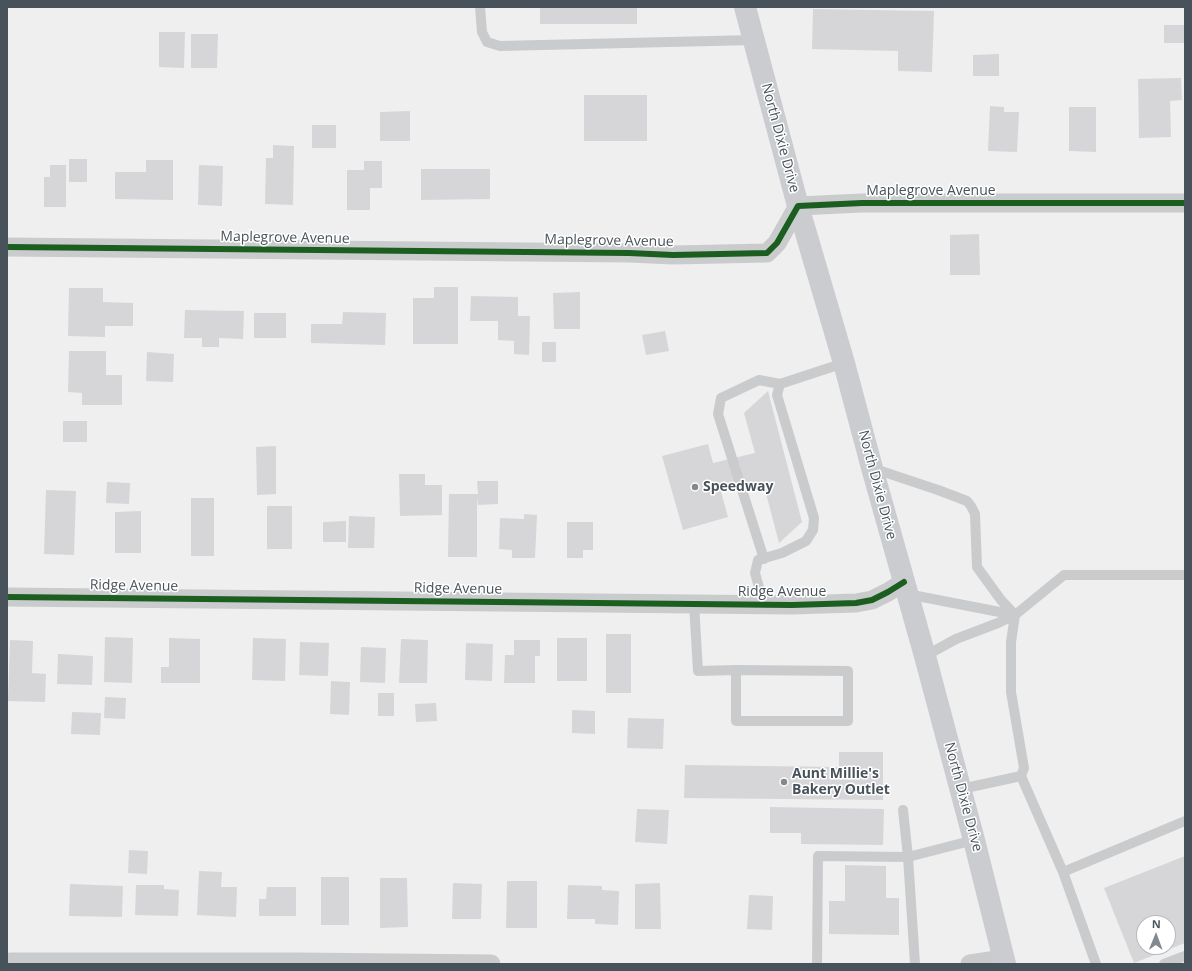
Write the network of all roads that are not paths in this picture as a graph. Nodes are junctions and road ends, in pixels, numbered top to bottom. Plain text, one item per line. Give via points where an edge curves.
1 (480, 7) edge
2 (745, 7) edge
3 (754, 40) junction
4 (1185, 203) edge
5 (798, 206) junction
6 (7, 247) edge
7 (7, 257) edge
8 (844, 363) junction
9 (780, 384) junction
10 (872, 468) junction
11 (764, 559) junction
12 (1185, 575) edge
13 (905, 588) junction
14 (7, 597) edge
15 (694, 604) junction
16 (764, 605) junction
17 (1015, 615) junction
18 (926, 656) junction
19 (736, 670) junction
20 (1021, 776) junction
21 (961, 789) junction
22 (903, 810) dead end
23 (1185, 821) edge
24 (974, 840) junction
25 (908, 857) junction
26 (1063, 872) junction
27 (1185, 956) edge
28 (10, 962) dead end
29 (1003, 962) edge
30 (491, 964) edge
31 (817, 964) edge
32 (915, 964) edge
33 (970, 964) edge
34 (1096, 964) edge
35 (1164, 964) edge

1 - 3 lane via 482,32 487,42 500,46
2 - 3 main road, North Dixie Drive
3 - 5 main road, North Dixie Drive
4 - 5 street, Maplegrove Avenue via 862,203
5 - 6 street, Maplegrove Avenue via 777,243 767,253 673,255
5 - 8 main road, North Dixie Drive
6 - 7 street
8 - 9 lane
8 - 10 main road, North Dixie Drive
9 - 11 lane via 777,395 814,518 813,530 806,541
9 - 11 lane via 759,380 727,395 721,398 718,414
10 - 13 main road, North Dixie Drive
10 - 17 lane via 967,501 975,514 977,566
11 - 16 lane via 758,560 755,573
12 - 17 lane via 1064,575
13 - 16 street, Ridge Avenue via 856,603
13 - 17 lane
13 - 18 main road, North Dixie Drive
14 - 15 street, Ridge Avenue
15 - 16 street, Ridge Avenue
15 - 19 lane via 698,671
17 - 18 lane via 956,639
17 - 20 lane via 1011,642 1011,692 1024,768
18 - 21 main road, North Dixie Drive
19 - 19 lane via 848,671 848,721 736,721
20 - 21 lane
20 - 26 lane
21 - 24 main road, North Dixie Drive
22 - 25 lane
23 - 26 lane
24 - 25 lane
24 - 29 main road, North Dixie Drive
25 - 31 lane via 818,856
25 - 32 lane
26 - 34 lane
27 - 35 lane
28 - 30 street
29 - 33 street

